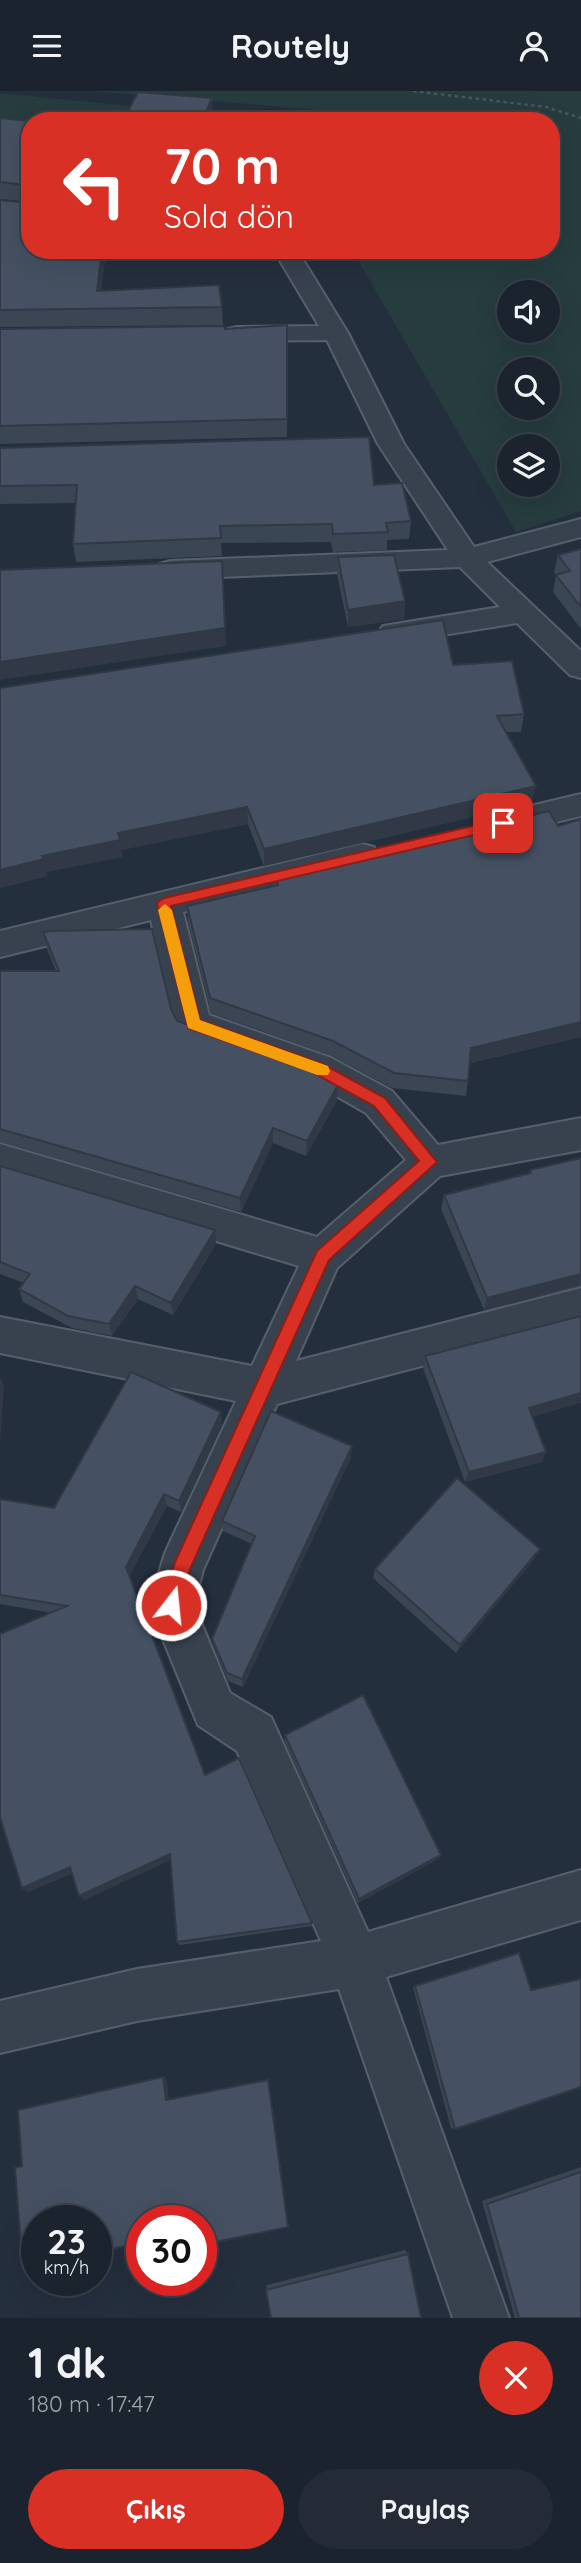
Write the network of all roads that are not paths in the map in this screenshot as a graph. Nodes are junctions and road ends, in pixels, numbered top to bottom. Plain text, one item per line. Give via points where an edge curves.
1 (291, 259) edge
2 (336, 333) junction
3 (215, 335) edge
4 (391, 444) junction
5 (363, 445) edge
6 (581, 528) edge
7 (467, 558) junction
8 (138, 571) edge
9 (526, 613) junction
10 (364, 637) edge
11 (581, 668) edge
12 (581, 805) edge
13 (473, 830) edge
14 (393, 849) edge
15 (164, 903) junction
16 (0, 944) edge
17 (581, 1134) edge
18 (0, 1160) edge
19 (429, 1162) junction
20 (323, 1256) junction
21 (581, 1306) edge
22 (0, 1335) edge
23 (264, 1388) junction
24 (581, 1895) edge
25 (355, 1961) junction
26 (0, 2027) edge
27 (481, 2318) edge

1 - 2 street
2 - 3 street
2 - 4 street
4 - 5 street
4 - 7 street
6 - 7 street
7 - 8 street
7 - 9 street
9 - 10 street
9 - 11 street
12 - 13 street
14 - 15 street
15 - 16 street
15 - 19 street via 193,1024 318,1068 379,1102
17 - 19 street
18 - 20 street
19 - 20 street
20 - 23 street
21 - 23 street
22 - 23 street
23 - 25 street via 181,1568 171,1605 214,1709 254,1734
24 - 25 street
25 - 26 street via 137,1995
25 - 27 street

